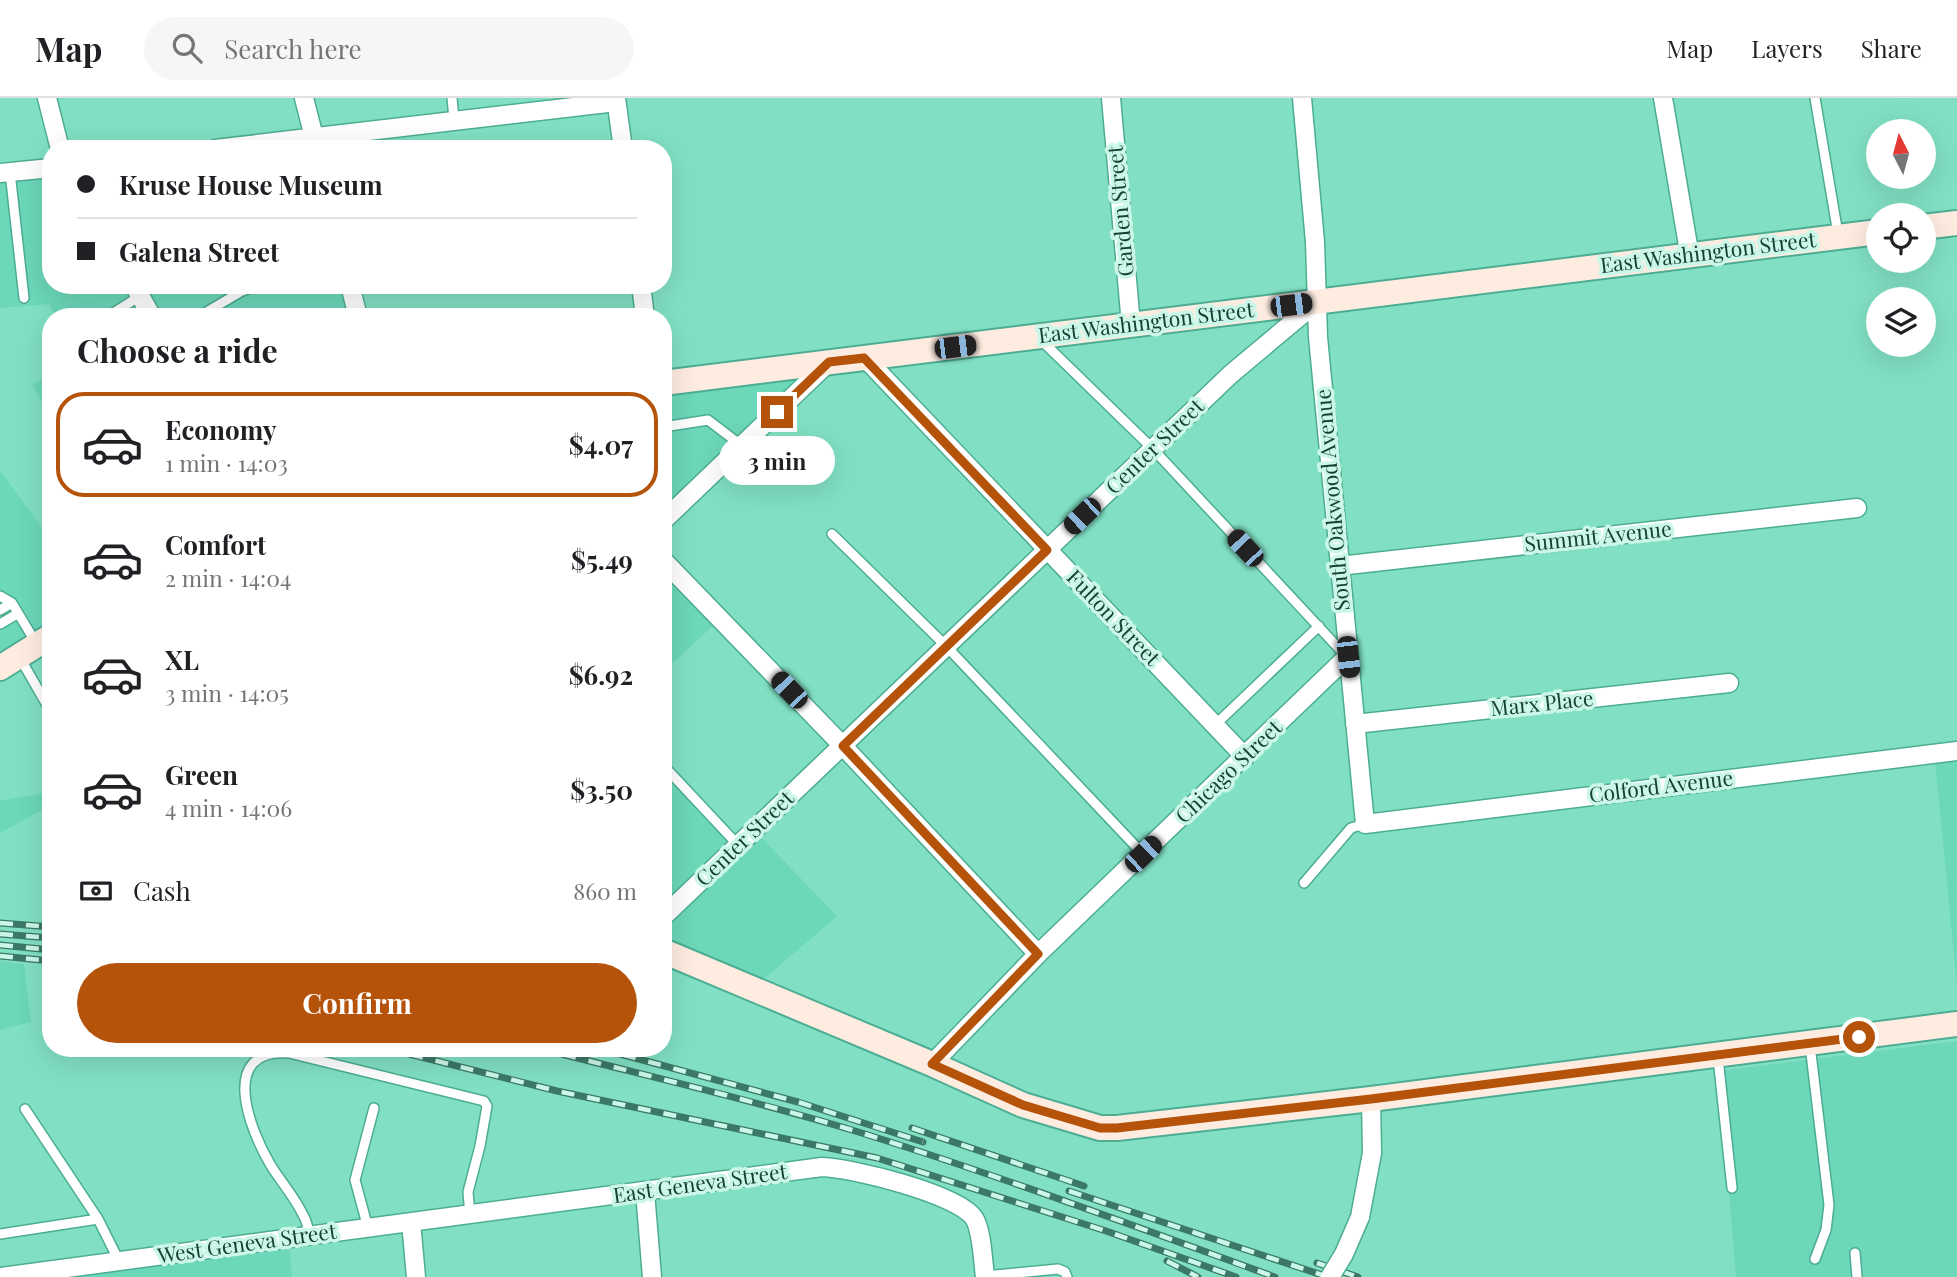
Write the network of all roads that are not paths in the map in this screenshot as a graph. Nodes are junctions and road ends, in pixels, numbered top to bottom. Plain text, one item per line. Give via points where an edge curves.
1 (47, 98) edge
2 (304, 98) edge
3 (452, 98) edge
4 (1111, 98) edge
5 (1301, 98) edge
6 (1663, 98) edge
7 (1815, 98) edge
8 (616, 100) edge
9 (454, 119) junction
10 (58, 140) edge
11 (315, 140) edge
12 (328, 140) edge
13 (622, 140) edge
14 (42, 169) edge
15 (5, 173) edge
16 (1957, 223) edge
17 (1936, 225) edge
18 (1866, 233) edge
19 (1838, 236) junction
20 (1690, 257) junction
21 (134, 294) edge
22 (237, 294) edge
23 (24, 298) dead end
24 (1317, 302) junction
25 (117, 308) edge
26 (213, 308) edge
27 (1131, 325) junction
28 (1038, 337) junction
29 (864, 358) junction
30 (829, 362) junction
31 (672, 382) edge
32 (672, 426) edge
33 (742, 446) junction
34 (1153, 449) junction
35 (1857, 508) dead end
36 (672, 513) edge
37 (832, 534) dead end
38 (1047, 550) junction
39 (1339, 566) junction
40 (672, 569) edge
41 (0, 596) edge
42 (12, 603) junction
43 (0, 610) edge
44 (17, 614) junction
45 (0, 624) edge
46 (1318, 626) junction
47 (946, 646) junction
48 (27, 651) edge
49 (1348, 657) junction
50 (1729, 683) dead end
51 (42, 689) edge
52 (1354, 724) junction
53 (1214, 725) junction
54 (843, 746) junction
55 (1957, 751) edge
56 (1245, 757) junction
57 (672, 775) edge
58 (1365, 824) junction
59 (738, 845) junction
60 (1143, 854) junction
61 (1304, 883) dead end
62 (672, 908) edge
63 (1038, 954) junction
64 (672, 955) edge
65 (1957, 1024) edge
66 (1810, 1043) junction
67 (1717, 1055) junction
68 (259, 1057) edge
69 (305, 1057) edge
70 (932, 1064) junction
71 (1371, 1099) junction
72 (374, 1108) dead end
73 (25, 1109) dead end
74 (1732, 1188) dead end
75 (645, 1192) junction
76 (470, 1215) junction
77 (98, 1219) junction
78 (411, 1222) junction
79 (368, 1228) junction
80 (0, 1234) edge
81 (310, 1236) junction
82 (1855, 1253) dead end
83 (1815, 1259) dead end
84 (119, 1261) junction
85 (985, 1276) edge
86 (0, 1277) edge
87 (416, 1277) edge
88 (652, 1277) edge
89 (1067, 1277) edge
90 (1330, 1277) edge
91 (1857, 1277) edge

1 - 10 street
2 - 11 street
3 - 9 lane
4 - 27 street, Garden Street
5 - 24 street, South Oakwood Avenue
6 - 20 street
7 - 19 lane
8 - 9 street
8 - 13 street
9 - 12 street
14 - 15 street
15 - 23 lane
16 - 17 street
18 - 19 street, East Washington Street
19 - 20 street, East Washington Street
20 - 24 street, East Washington Street
21 - 25 lane
22 - 26 lane
24 - 27 street, East Washington Street
24 - 34 street, Center Street via 1231,374
24 - 39 street, South Oakwood Avenue
27 - 28 street, East Washington Street
28 - 29 street, East Washington Street
28 - 34 lane
29 - 30 street, East Washington Street
29 - 38 street, Fulton Street
30 - 31 street, East Washington Street
30 - 33 street
32 - 33 lane via 708,420
33 - 36 street
34 - 38 street, Center Street
34 - 46 lane
35 - 39 street, Summit Avenue
37 - 47 lane
38 - 47 street, Center Street
38 - 53 street, Fulton Street
39 - 49 street, South Oakwood Avenue
40 - 54 street
41 - 42 lane
42 - 43 lane
42 - 44 lane
44 - 45 lane
44 - 48 lane
46 - 49 lane
46 - 53 lane
47 - 54 street, Center Street
47 - 60 lane
48 - 51 lane
49 - 52 street, South Oakwood Avenue
49 - 56 street, Chicago Street
50 - 52 street, Marx Place
52 - 58 street, South Oakwood Avenue
53 - 56 street, Fulton Street
54 - 59 street, Center Street
54 - 63 street
55 - 58 street, Colford Avenue
56 - 60 street, Chicago Street
57 - 59 lane
58 - 61 lane via 1351,828
59 - 62 street, Center Street
60 - 63 street, Chicago Street
63 - 70 street, Chicago Street
64 - 70 street
65 - 66 street
66 - 67 street
66 - 83 lane via 1829,1205
67 - 71 street
67 - 74 lane
68 - 81 lane via 247,1071 247,1106 269,1163 303,1214
69 - 76 lane via 484,1101 480,1146 468,1192
70 - 71 street via 1023,1105 1100,1128
71 - 90 street, bridge via 1372,1153 1360,1217
72 - 79 lane via 355,1180
73 - 77 lane
75 - 76 street, East Geneva Street
75 - 85 street, East Geneva Street via 822,1167 859,1171 953,1202 969,1212 977,1223
75 - 88 street
76 - 78 street, East Geneva Street
77 - 80 lane
77 - 84 lane
78 - 79 street, West Geneva Street
78 - 87 street
79 - 81 street, West Geneva Street
81 - 84 street, West Geneva Street
82 - 91 lane
84 - 86 street, West Geneva Street
85 - 89 lane via 1058,1269

